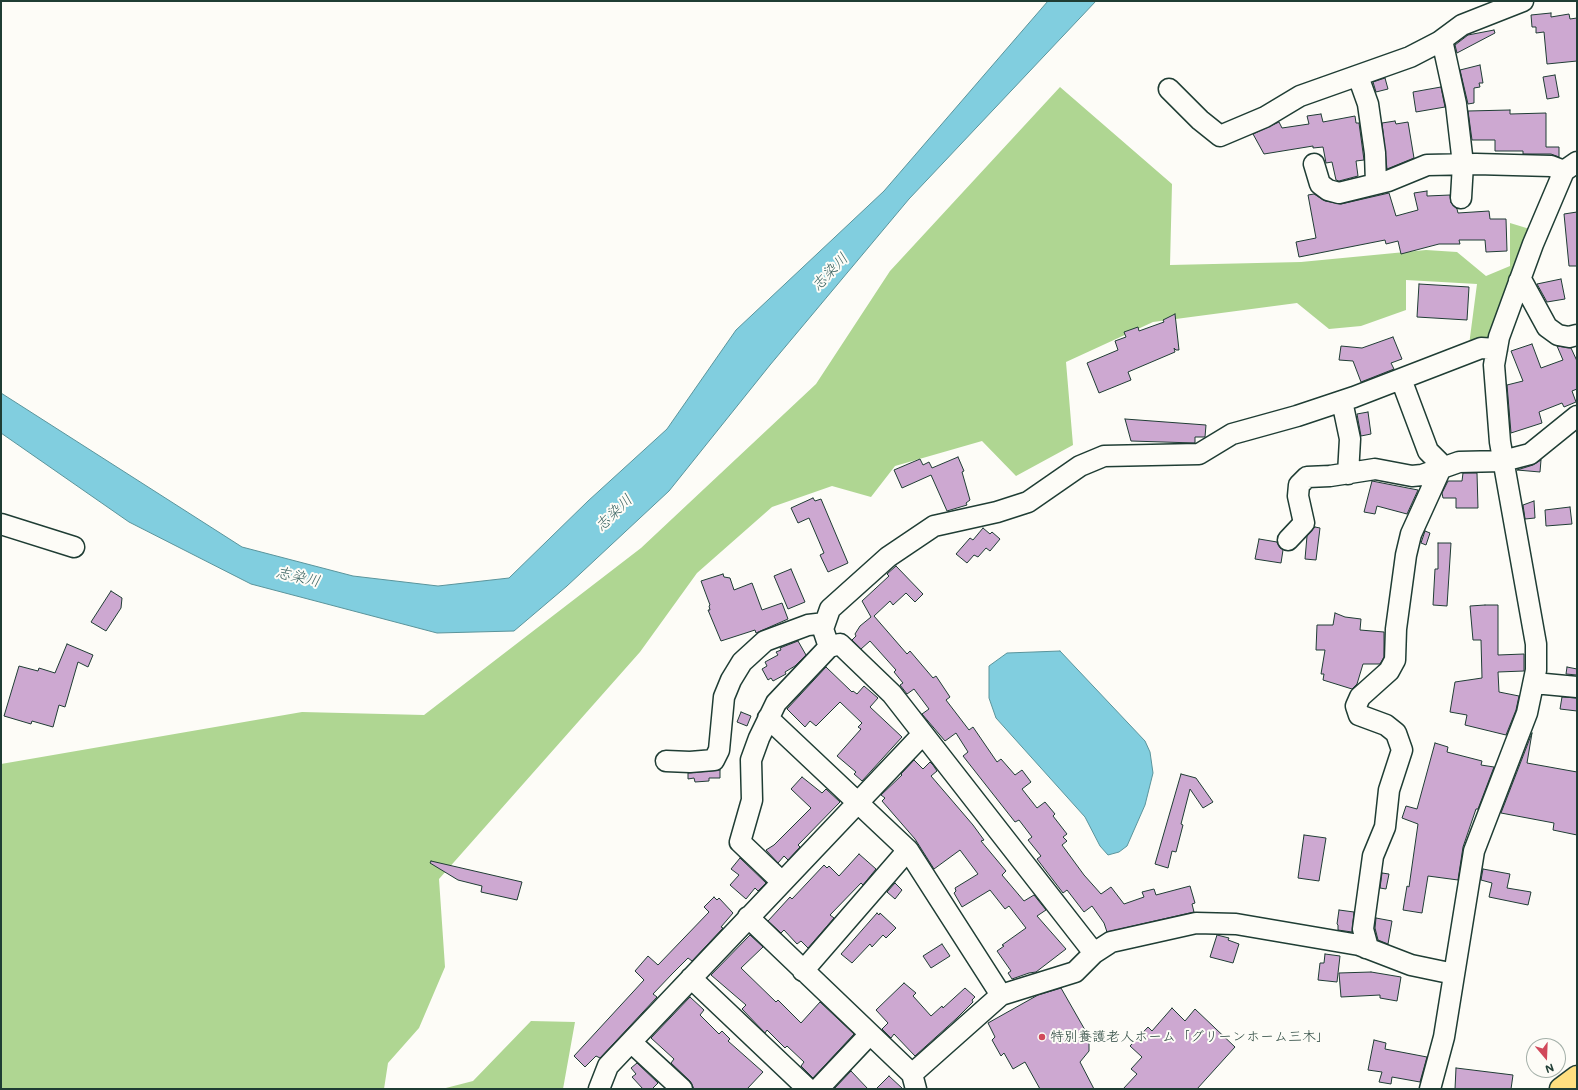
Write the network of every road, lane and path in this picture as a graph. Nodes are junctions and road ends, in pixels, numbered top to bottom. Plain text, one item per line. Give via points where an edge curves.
1 (1523, 1) edge
2 (1442, 40) junction
3 (1358, 76) junction
4 (1170, 88) dead end
5 (1314, 164) dead end
6 (1463, 164) junction
7 (1570, 167) edge
8 (1376, 184) junction
9 (1461, 198) dead end
10 (1519, 281) junction
11 (1577, 335) edge
12 (1497, 349) junction
13 (1401, 379) junction
14 (1342, 401) junction
15 (1577, 416) edge
16 (1503, 461) junction
17 (1441, 468) junction
18 (1348, 474) junction
19 (1, 524) edge
20 (1288, 540) dead end
21 (74, 547) dead end
22 (825, 623) junction
23 (829, 647) junction
24 (1534, 683) junction
25 (1577, 687) edge
26 (768, 718) junction
27 (923, 734) junction
28 (666, 761) dead end
29 (858, 802) junction
30 (908, 850) junction
31 (782, 882) junction
32 (748, 917) junction
33 (1366, 948) junction
34 (1094, 953) junction
35 (803, 971) junction
36 (1454, 974) junction
37 (691, 978) junction
38 (1001, 995) junction
39 (870, 1034) junction
40 (631, 1042) junction
41 (1577, 1077) edge
42 (914, 1081) edge
43 (599, 1089) edge
44 (682, 1089) edge
45 (808, 1089) edge
46 (818, 1089) edge
47 (1430, 1089) edge
48 (1560, 1089) edge

1 - 2 street via 1462,25
2 - 3 street via 1410,57
2 - 6 street via 1456,104
3 - 4 street via 1300,96 1265,117 1220,136 1200,120
3 - 8 street via 1368,104
5 - 8 street via 1320,184 1328,190 1339,193
6 - 7 street
6 - 8 street via 1427,165
6 - 9 street
7 - 10 street
10 - 11 street via 1547,327 1558,335
10 - 12 street
12 - 13 street via 1481,348
12 - 16 street via 1494,366 1496,413
13 - 14 street
13 - 17 street via 1428,451 1440,463
14 - 18 street via 1350,439
14 - 22 street via 1232,434 1199,454 1104,456 1080,466 1028,502 997,512 934,526 888,557 830,609
15 - 16 street via 1530,454
16 - 17 street via 1458,462
16 - 24 street via 1536,644
17 - 18 street via 1412,476 1375,469
17 - 33 street via 1411,534 1397,621 1395,660 1389,671 1360,697 1356,706 1359,715 1396,733 1402,750 1390,790 1385,827 1372,856 1363,929
18 - 20 street via 1307,477 1299,486 1298,496 1304,523
19 - 21 street
22 - 23 street via 823,629
22 - 28 street via 808,625 765,641 742,662 730,680 724,697 719,750 714,760
23 - 26 street via 776,703
23 - 27 street via 840,644 892,694
24 - 25 street
24 - 36 street via 1527,713 1474,851
26 - 29 street
26 - 31 street via 751,760 752,800 740,842
27 - 29 street
27 - 34 street
29 - 30 street
29 - 31 street
30 - 35 street
30 - 38 street
31 - 32 street
32 - 35 street
32 - 37 street
33 - 34 street via 1236,924 1196,923 1111,942
33 - 36 street via 1411,965
34 - 38 street via 1075,972
35 - 39 street
36 - 47 street via 1444,1037
37 - 40 street
37 - 45 street
38 - 42 street
39 - 42 street
39 - 46 street
40 - 43 street via 608,1066
40 - 44 street
41 - 48 main road

